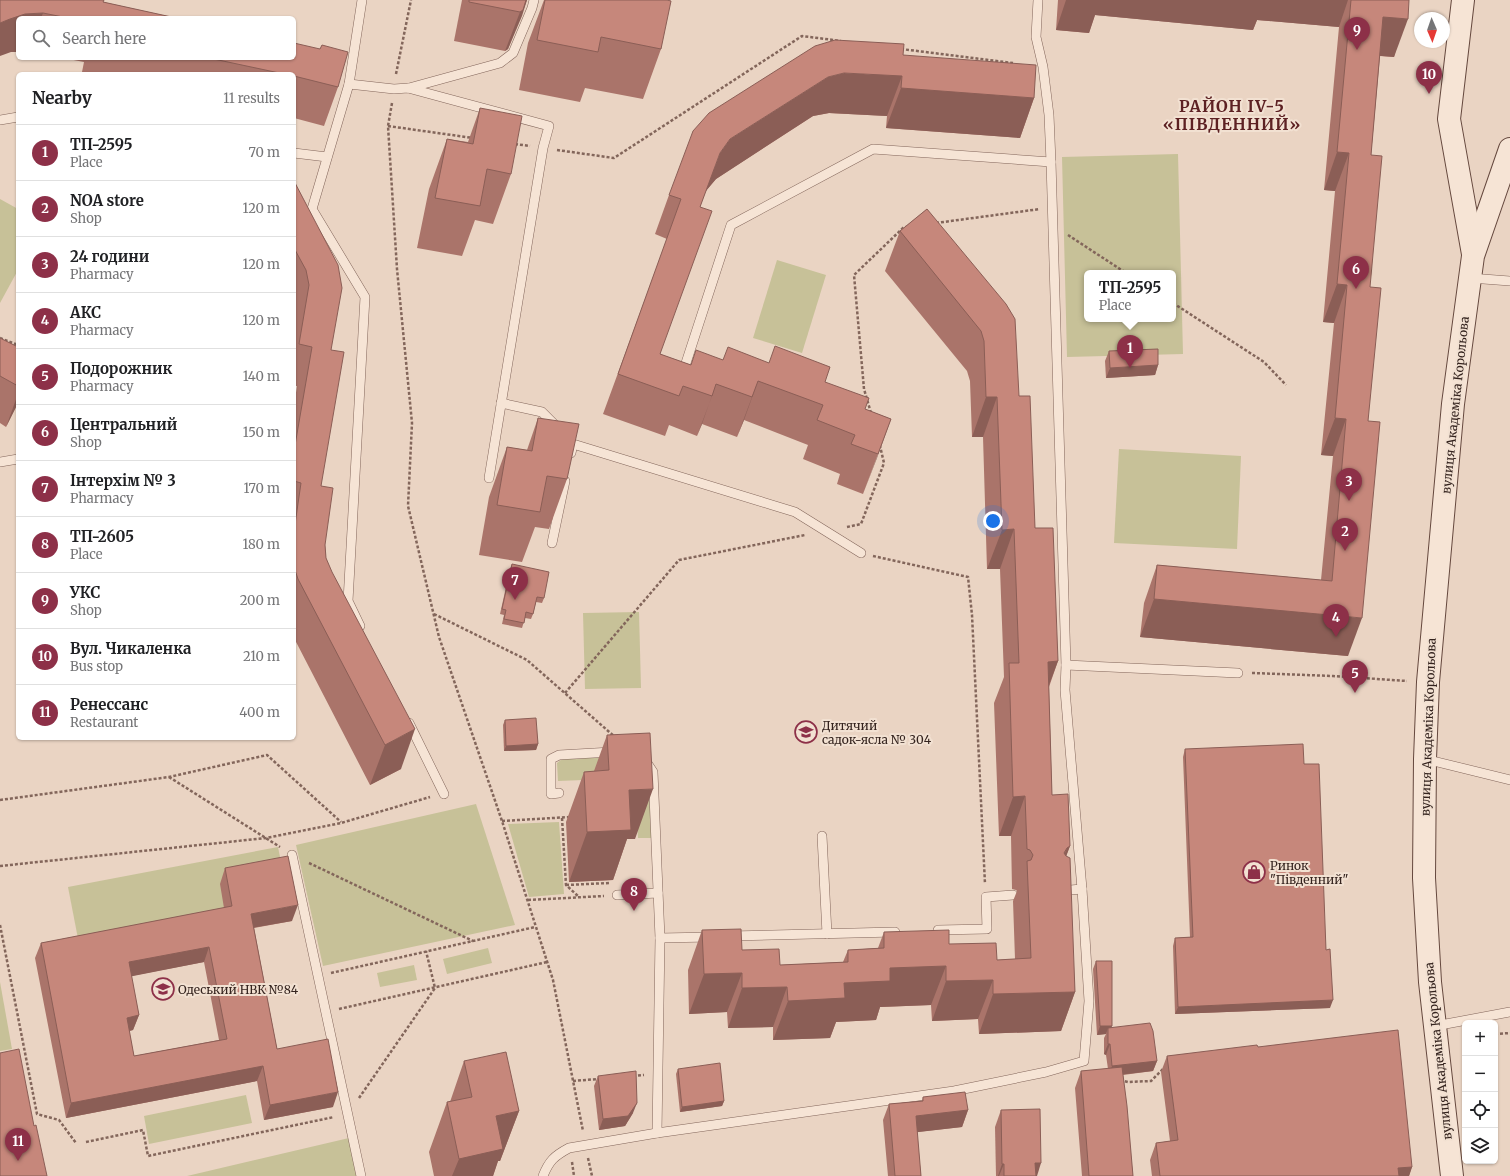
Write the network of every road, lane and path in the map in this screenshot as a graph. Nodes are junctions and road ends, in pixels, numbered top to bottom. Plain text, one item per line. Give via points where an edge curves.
1 (362, 0) edge
2 (410, 0) edge
3 (1038, 0) edge
4 (1464, 0) edge
5 (535, 6) edge
6 (841, 41) edge
7 (896, 48) edge
8 (1043, 67) junction
9 (349, 84) junction
10 (408, 88) junction
11 (394, 89) junction
12 (16, 117) edge
13 (0, 120) edge
14 (388, 126) junction
15 (475, 138) edge
16 (513, 144) edge
17 (543, 148) junction
18 (1510, 149) edge
19 (296, 153) edge
20 (327, 156) junction
21 (1051, 162) junction
22 (1053, 208) junction
23 (936, 223) edge
24 (912, 226) edge
25 (1053, 226) junction
26 (1473, 256) junction
27 (1121, 270) edge
28 (1470, 278) junction
29 (1510, 281) edge
30 (1176, 306) edge
31 (0, 338) edge
32 (16, 344) edge
33 (685, 366) edge
34 (1286, 385) dead end
35 (501, 403) junction
36 (872, 419) edge
37 (568, 439) junction
38 (878, 441) edge
39 (16, 459) edge
40 (569, 459) edge
41 (0, 462) edge
42 (566, 474) edge
43 (489, 478) dead end
44 (825, 531) junction
45 (552, 543) dead end
46 (861, 553) joint
47 (434, 614) junction
48 (366, 637) edge
49 (1066, 665) junction
50 (1238, 673) joint
51 (1428, 682) junction
52 (565, 693) junction
53 (405, 715) edge
54 (636, 751) junction
55 (1425, 759) junction
56 (169, 777) junction
57 (1510, 780) edge
58 (559, 793) dead end
59 (444, 794) joint
60 (0, 800) edge
61 (576, 817) dead end
62 (562, 818) junction
63 (502, 821) junction
64 (341, 823) junction
65 (822, 836) dead end
66 (266, 838) junction
67 (292, 855) junction
68 (0, 866) edge
69 (614, 883) dead end
70 (566, 885) junction
71 (1082, 889) junction
72 (1056, 892) edge
73 (658, 893) junction
74 (617, 895) joint
75 (1013, 895) dead end
76 (579, 897) junction
77 (986, 897) junction
78 (528, 900) junction
79 (0, 925) edge
80 (535, 927) junction
81 (926, 931) edge
82 (903, 932) edge
83 (827, 934) junction
84 (660, 938) junction
85 (473, 941) junction
86 (426, 952) junction
87 (547, 962) junction
88 (317, 976) junction
89 (434, 988) junction
90 (325, 1012) junction
91 (1510, 1012) edge
92 (1434, 1026) junction
93 (1510, 1033) edge
94 (1498, 1034) edge
95 (26, 1052) junction
96 (19, 1053) edge
97 (1167, 1065) edge
98 (658, 1074) junction
99 (627, 1077) edge
100 (1113, 1078) edge
101 (604, 1079) edge
102 (573, 1081) junction
103 (348, 1114) junction
104 (657, 1133) junction
105 (86, 1142) dead end
106 (76, 1143) dead end
107 (586, 1145) junction
108 (361, 1176) edge
109 (543, 1176) edge
110 (592, 1176) edge
111 (1452, 1176) edge

1 - 9 lane
2 - 11 path
3 - 8 lane via 1036,37
4 - 26 main road, вулиця Академіка Корольова via 1449,119
5 - 10 lane via 514,53 500,63
6 - 17 path via 802,36 614,158
7 - 8 path
8 - 21 lane
9 - 11 lane
9 - 20 lane
10 - 11 lane
10 - 17 lane via 549,126
11 - 14 path
12 - 13 lane
14 - 15 path
14 - 47 path via 397,269 412,422 408,506
16 - 17 path
17 - 35 lane
18 - 26 main road, вулиця Академіка Корольова
19 - 20 lane
20 - 48 lane via 312,209 365,297 348,601
21 - 22 lane
21 - 33 lane via 873,149 731,225
22 - 23 path
22 - 25 lane
24 - 36 path via 904,227 854,275 864,389
25 - 27 path
25 - 49 lane
26 - 28 main road, вулиця Академіка Корольова
28 - 29 lane
28 - 51 main road, вулиця Академіка Корольова via 1453,404
30 - 34 path via 1264,362
31 - 32 path
35 - 37 lane via 542,412
35 - 43 lane
37 - 40 lane
37 - 44 lane via 795,512
38 - 44 path via 884,463 861,524
39 - 41 lane
42 - 45 lane
44 - 46 lane
44 - 52 path via 679,560
46 - 77 path via 968,577
47 - 52 path via 527,660
47 - 63 path via 439,637
49 - 50 lane
49 - 71 lane via 1065,690
50 - 51 path
51 - 55 main road, вулиця Академіка Корольова
52 - 54 path
53 - 59 lane
54 - 58 lane via 559,755 551,760 551,794
54 - 73 lane via 653,772
55 - 57 lane
55 - 92 main road, вулиця Академіка Корольова via 1424,878
56 - 60 path
56 - 64 path via 267,755
56 - 66 path
59 - 64 path
61 - 62 path
62 - 63 path
62 - 70 path
63 - 78 path
64 - 66 path
65 - 83 lane
66 - 67 path
66 - 68 path
67 - 85 path
67 - 88 lane
69 - 70 path
70 - 76 path
71 - 72 lane
71 - 104 lane via 1089,1002 1084,1061 1046,1072 954,1091
73 - 74 lane
73 - 84 lane
74 - 76 path
75 - 77 lane
76 - 78 path
77 - 81 lane via 987,929
78 - 80 path
79 - 95 path
80 - 85 path
80 - 87 path
82 - 83 lane
83 - 84 lane
84 - 98 lane
85 - 86 path
86 - 88 path
86 - 89 path
87 - 89 path
87 - 102 path via 553,980
88 - 90 lane
89 - 90 path
89 - 103 path
90 - 103 lane
91 - 92 lane
92 - 111 main road, вулиця Академіка Корольова
93 - 94 path
95 - 96 path
95 - 106 path via 37,1114 59,1120
97 - 100 path via 1151,1081 1128,1082
98 - 99 path
98 - 104 lane
101 - 102 path
102 - 107 path
103 - 105 path via 148,1156 143,1130
103 - 108 lane
104 - 107 lane
107 - 109 lane via 569,1148 557,1154 548,1164
107 - 110 path

